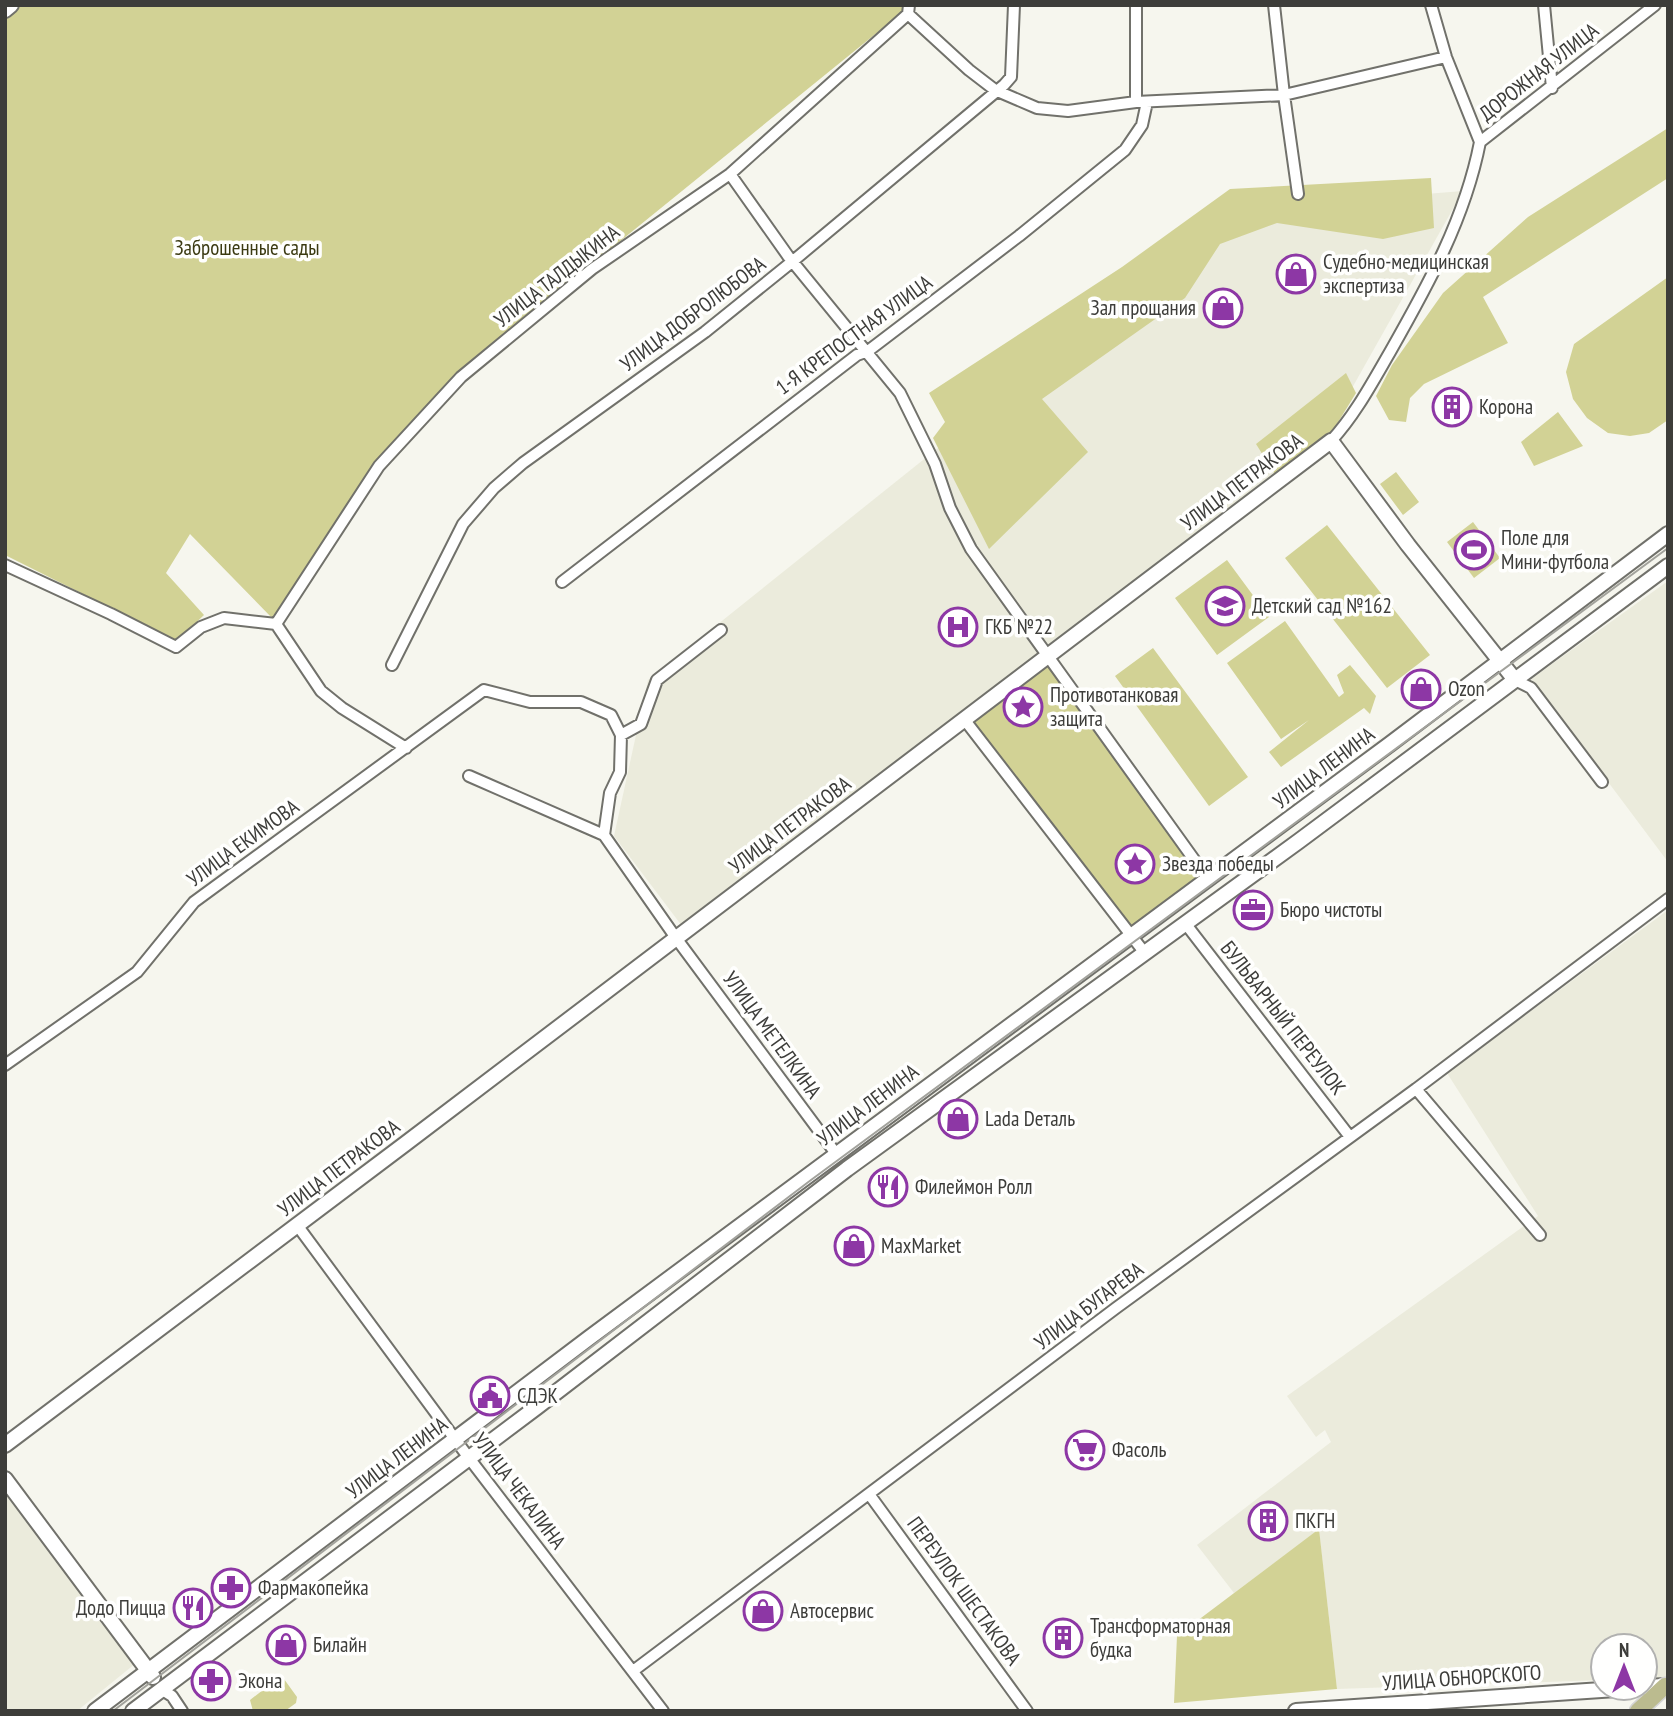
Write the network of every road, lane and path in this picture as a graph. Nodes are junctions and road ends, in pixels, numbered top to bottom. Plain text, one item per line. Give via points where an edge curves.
1 (11, 5) edge
2 (1014, 5) edge
3 (1136, 5) edge
4 (1274, 5) edge
5 (1431, 5) edge
6 (1544, 5) edge
7 (1655, 5) edge
8 (5, 10) edge
9 (909, 10) edge
10 (1446, 57) junction
11 (1552, 88) junction
12 (995, 90) junction
13 (1284, 95) junction
14 (1142, 102) junction
15 (1480, 142) junction
16 (730, 174) junction
17 (1298, 194) dead end
18 (793, 261) junction
19 (868, 351) junction
20 (1331, 441) junction
21 (1668, 534) edge
22 (5, 565) edge
23 (1668, 566) edge
24 (562, 582) dead end
25 (276, 624) junction
26 (721, 629) dead end
27 (1048, 656) junction
28 (1500, 661) junction
29 (392, 665) dead end
30 (1515, 680) junction
31 (964, 719) junction
32 (621, 735) junction
33 (405, 748) junction
34 (469, 776) dead end
35 (1602, 782) dead end
36 (604, 835) junction
37 (1208, 879) junction
38 (1668, 899) edge
39 (1185, 923) junction
40 (1131, 935) junction
41 (676, 938) junction
42 (1144, 952) junction
43 (5, 1065) edge
44 (1416, 1089) junction
45 (1350, 1137) junction
46 (837, 1155) junction
47 (297, 1225) junction
48 (1540, 1236) dead end
49 (456, 1440) junction
50 (5, 1445) edge
51 (469, 1458) junction
52 (5, 1479) edge
53 (869, 1494) junction
54 (149, 1671) junction
55 (633, 1671) junction
56 (1666, 1686) edge
57 (161, 1689) junction
58 (1589, 1691) edge
59 (94, 1711) edge
60 (133, 1711) edge
61 (182, 1711) edge
62 (663, 1711) edge
63 (1027, 1711) edge
64 (1296, 1711) edge
65 (1638, 1711) edge

1 - 8 main road
2 - 12 street, УЛИЦА ДОБРОЛЮБОВА via 1011,77
3 - 14 street, 1-Я КРЕПОСТНАЯ УЛИЦА
4 - 13 street
5 - 10 street
6 - 11 street
7 - 11 street, ДОРОЖНАЯ УЛИЦА
9 - 12 street
9 - 16 street, УЛИЦА ТАЛДЫКИНА
10 - 13 street
10 - 15 street
11 - 15 street, ДОРОЖНАЯ УЛИЦА
12 - 14 street via 1037,108 1068,111
12 - 18 street, УЛИЦА ДОБРОЛЮБОВА
13 - 14 street
13 - 17 street
14 - 19 street, 1-Я КРЕПОСТНАЯ УЛИЦА via 1142,125 1125,150
15 - 20 street, УЛИЦА ПЕТРАКОВА via 1450,241 1368,390
16 - 18 street
16 - 25 street, УЛИЦА ТАЛДЫКИНА via 592,269 461,377 379,466
18 - 19 street
18 - 29 street, УЛИЦА ДОБРОЛЮБОВА via 494,488 463,524
19 - 24 street, 1-Я КРЕПОСТНАЯ УЛИЦА
19 - 27 street via 900,393 971,549
20 - 27 main road, УЛИЦА ПЕТРАКОВА
20 - 28 main road
21 - 28 main road, УЛИЦА ЛЕНИНА
22 - 25 street via 176,647 201,627 224,618
23 - 30 main road, УЛИЦА ЛЕНИНА
25 - 33 street via 321,691
26 - 32 street via 657,680 641,724
27 - 31 main road, УЛИЦА ПЕТРАКОВА
27 - 37 street
28 - 30 main road
28 - 37 main road, УЛИЦА ЛЕНИНА
30 - 35 street via 1531,688
30 - 39 main road, УЛИЦА ЛЕНИНА
31 - 40 street
31 - 41 main road, УЛИЦА ПЕТРАКОВА
32 - 33 street, УЛИЦА ЕКИМОВА via 611,715 581,702 530,702 484,690
32 - 36 street via 620,772 610,793
33 - 43 street, УЛИЦА ЕКИМОВА via 194,902 137,972
34 - 36 street
36 - 41 street, УЛИЦА МЕТЕЛКИНА
37 - 40 main road, УЛИЦА ЛЕНИНА
38 - 44 street, УЛИЦА БУГАРЕВА
39 - 42 main road, УЛИЦА ЛЕНИНА
39 - 45 street, БУЛЬВАРНЫЙ ПЕРЕУЛОК
40 - 42 street
40 - 46 main road, УЛИЦА ЛЕНИНА
41 - 46 street, УЛИЦА МЕТЕЛКИНА
41 - 47 main road, УЛИЦА ПЕТРАКОВА
42 - 51 main road, УЛИЦА ЛЕНИНА via 847,1169
44 - 45 street, УЛИЦА БУГАРЕВА
44 - 48 street
45 - 53 street, УЛИЦА БУГАРЕВА
46 - 49 main road, УЛИЦА ЛЕНИНА
47 - 49 street, УЛИЦА ЧЕКАЛИНА
47 - 50 main road, УЛИЦА ПЕТРАКОВА
49 - 51 street, УЛИЦА ЧЕКАЛИНА
49 - 54 main road, УЛИЦА ЛЕНИНА
51 - 55 street, УЛИЦА ЧЕКАЛИНА
51 - 57 main road, УЛИЦА ЛЕНИНА
52 - 54 main road
53 - 55 street, УЛИЦА БУГАРЕВА
53 - 63 street, ПЕРЕУЛОК ШЕСТАКОВА
54 - 57 main road
54 - 59 main road, УЛИЦА ЛЕНИНА
55 - 62 street, УЛИЦА ЧЕКАЛИНА
56 - 65 main road
57 - 60 main road, УЛИЦА ЛЕНИНА
57 - 61 street
58 - 64 main road, УЛИЦА ОБНОРСКОГО

